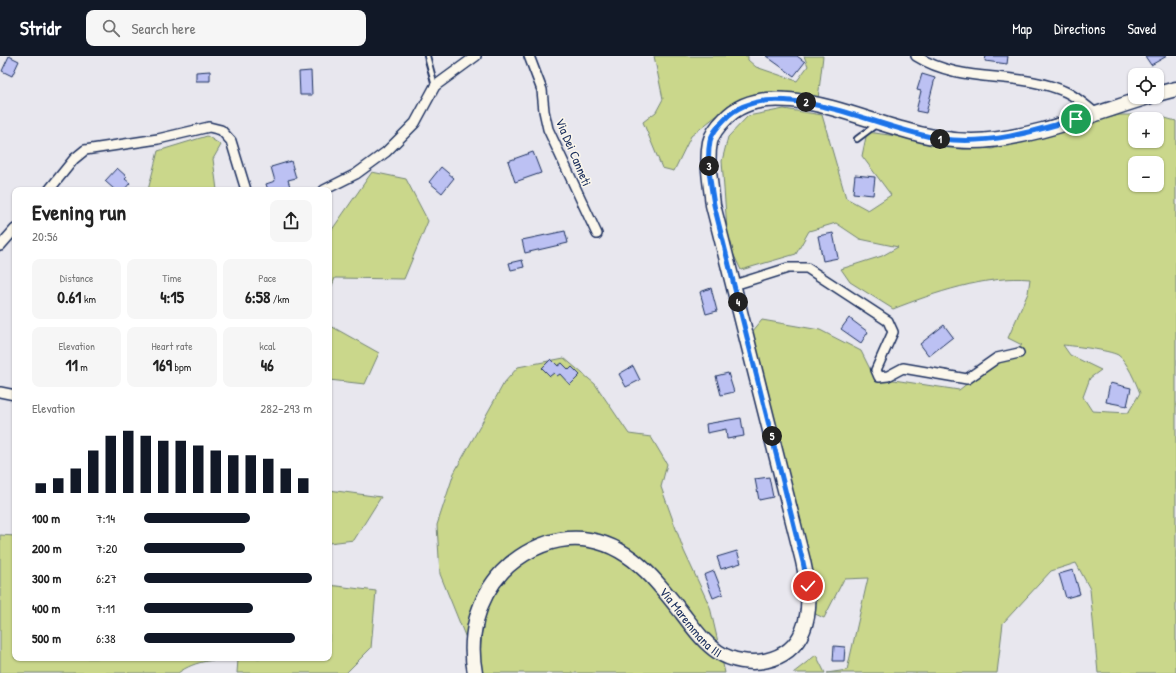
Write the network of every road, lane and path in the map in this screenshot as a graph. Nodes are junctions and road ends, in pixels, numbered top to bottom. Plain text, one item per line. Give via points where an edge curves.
1 (427, 56) edge
2 (476, 56) edge
3 (529, 56) edge
4 (916, 56) edge
5 (436, 86) junction
6 (1176, 89) edge
7 (1164, 92) edge
8 (1128, 103) edge
9 (1095, 114) junction
10 (878, 123) junction
11 (858, 139) dead end
12 (51, 187) edge
13 (245, 187) edge
14 (330, 187) edge
15 (12, 232) edge
16 (597, 234) dead end
17 (0, 246) edge
18 (734, 285) junction
19 (1018, 353) dead end
20 (0, 392) edge
21 (12, 394) edge
22 (475, 673) edge

1 - 5 lane
2 - 5 street
3 - 16 street, Via Dei Canneti via 542,90 548,129
4 - 9 street via 932,65 956,72 1054,87 1075,97
5 - 14 street via 415,123 396,144 365,168
6 - 7 main road
8 - 9 main road, Via Maremmana III
9 - 10 main road, Via Maremmana III via 1022,134 977,141 935,138
10 - 11 lane
10 - 18 main road, Via Maremmana III via 823,106 779,100 744,106 734,110 723,120 712,137 709,164 714,205
12 - 13 street via 74,158 85,150 206,127 219,129 231,141
15 - 17 street
18 - 19 street via 788,268 808,268 888,321 893,332 876,370 879,377 888,376 904,368 967,379 997,358
18 - 22 main road, Via Maremmana III via 806,578 807,612 800,636 785,652 769,660 748,663 730,658 705,642 654,580 627,555 603,542 566,540 538,547 520,557 506,568 491,586 480,608 473,634 472,656
20 - 21 street

